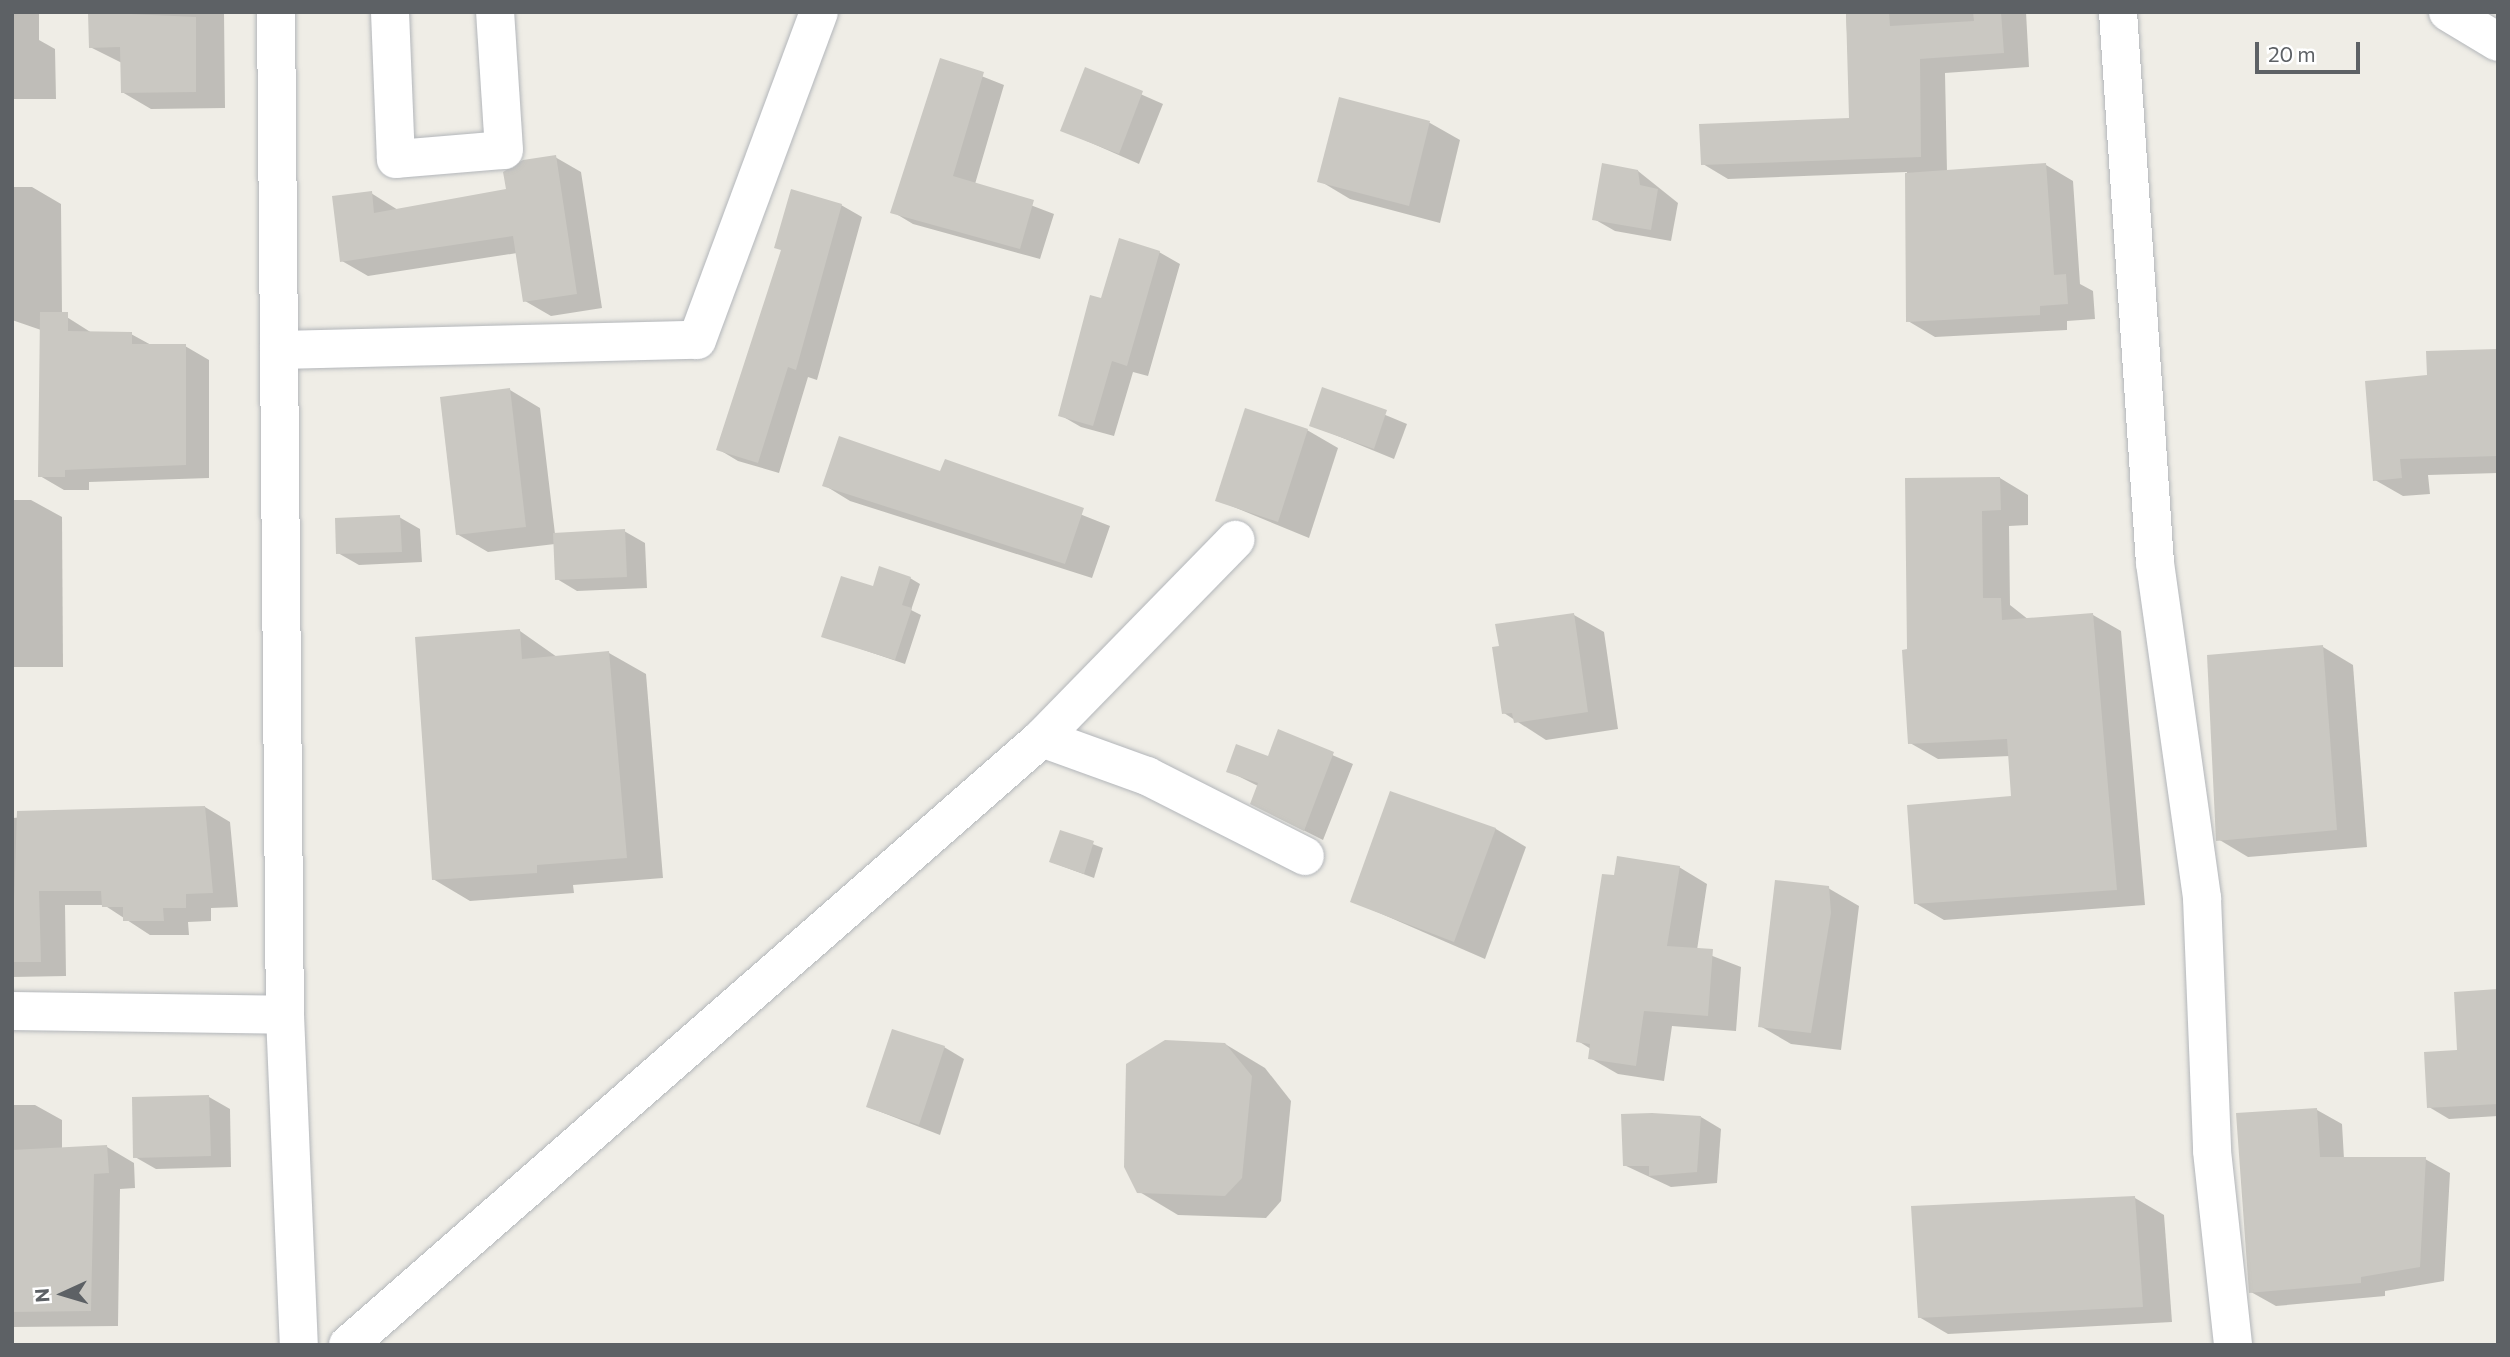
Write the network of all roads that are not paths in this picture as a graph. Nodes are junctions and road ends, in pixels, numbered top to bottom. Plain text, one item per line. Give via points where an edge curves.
1 (276, 12) edge
2 (390, 12) edge
3 (495, 12) edge
4 (819, 12) edge
5 (2118, 12) edge
6 (2448, 12) edge
7 (2498, 42) edge
8 (279, 350) junction
9 (1235, 540) dead end
10 (1042, 738) junction
11 (1305, 856) dead end
12 (12, 1011) edge
13 (285, 1015) junction
14 (299, 1345) edge
15 (348, 1345) edge
16 (2233, 1345) edge

1 - 8 street
2 - 3 street via 396,159 504,150
4 - 8 street via 696,340
5 - 16 street via 2155,564 2202,898 2212,1151
6 - 7 street
8 - 13 street
9 - 10 street
10 - 11 street via 1147,776
10 - 15 street
12 - 13 street
13 - 14 street

